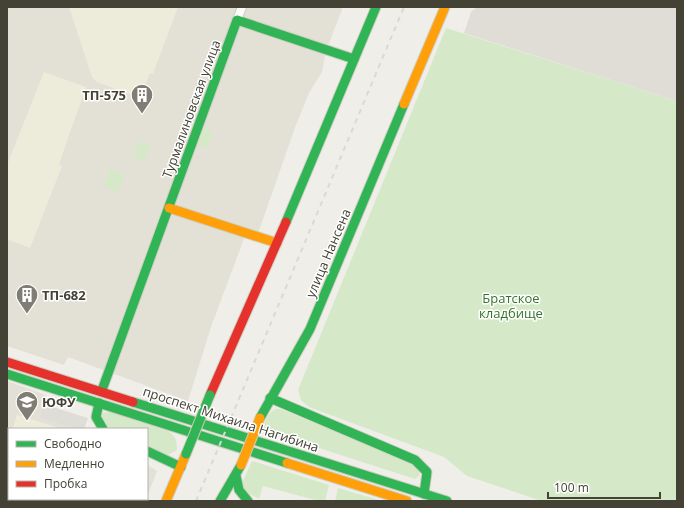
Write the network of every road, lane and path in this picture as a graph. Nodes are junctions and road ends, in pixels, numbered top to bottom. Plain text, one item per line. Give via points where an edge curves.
1 (242, 7) edge
2 (376, 7) edge
3 (445, 7) edge
4 (237, 20) junction
5 (354, 59) junction
6 (169, 208) junction
7 (277, 242) junction
8 (7, 362) edge
9 (7, 374) edge
10 (102, 390) junction
11 (270, 398) junction
12 (100, 403) junction
13 (102, 428) edge
14 (148, 451) edge
15 (181, 467) junction
16 (236, 476) junction
17 (424, 494) junction
18 (222, 498) edge
19 (166, 501) edge
20 (247, 501) edge
21 (407, 501) edge
22 (447, 501) edge

1 - 4 street, Турмалиновская улица
2 - 5 main road
3 - 11 main road, улица Нансена via 310,329
4 - 5 main road
4 - 6 main road, Турмалиновская улица
5 - 7 main road
6 - 7 main road
6 - 10 main road, Турмалиновская улица
7 - 15 main road, bridge
8 - 10 main road, проспект Михаила Нагибина
9 - 12 main road, проспект Михаила Нагибина
10 - 17 main road, проспект Михаила Нагибина via 166,413
11 - 16 main road, улица Нансена, bridge
11 - 17 main road via 421,464 427,472
12 - 13 main road via 96,417
12 - 21 main road, проспект Михаила Нагибина
14 - 15 main road
15 - 19 main road
16 - 18 main road, улица Нансена
16 - 20 main road via 239,490
17 - 22 main road, проспект Михаила Нагибина
18 - 20 main road

